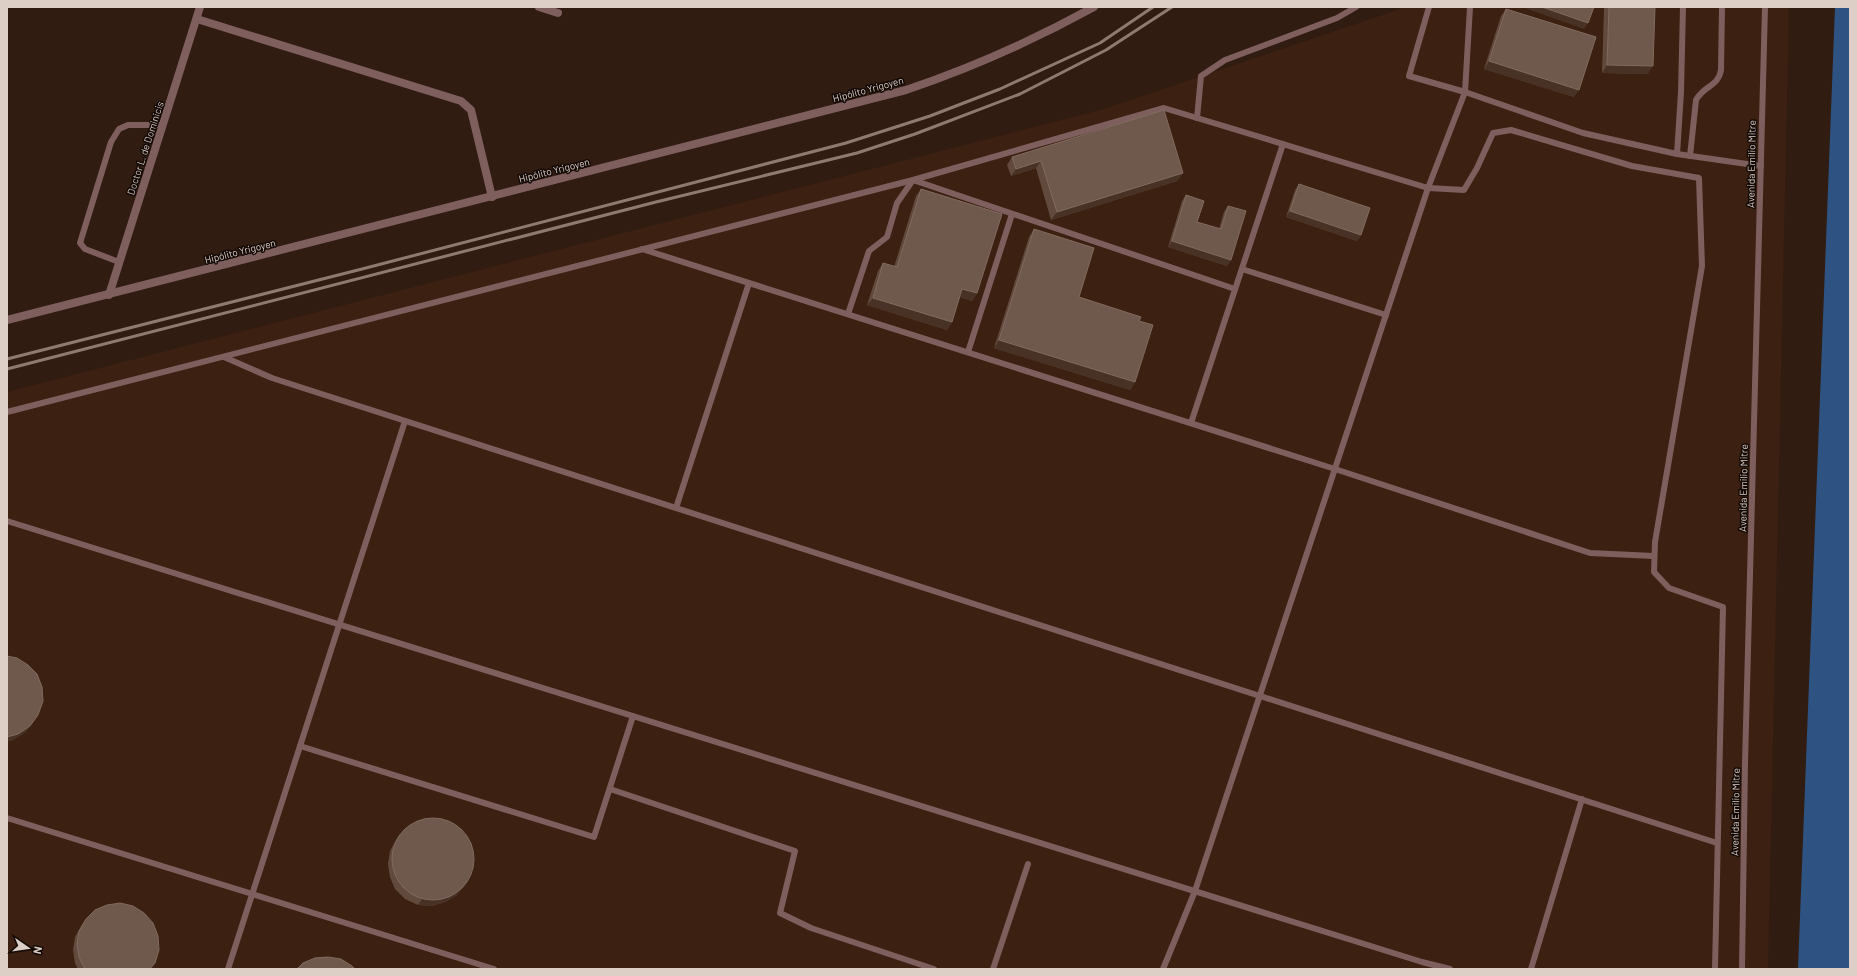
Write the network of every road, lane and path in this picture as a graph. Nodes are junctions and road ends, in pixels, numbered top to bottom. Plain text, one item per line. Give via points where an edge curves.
1 (200, 7) edge
2 (539, 7) edge
3 (1094, 7) edge
4 (1356, 7) edge
5 (1429, 7) edge
6 (1470, 7) edge
7 (1683, 7) edge
8 (1722, 7) edge
9 (1765, 7) edge
10 (558, 13) dead end
11 (197, 19) junction
12 (1465, 92) junction
13 (1197, 118) junction
14 (163, 125) junction
15 (1283, 144) junction
16 (1677, 154) junction
17 (1690, 156) junction
18 (1761, 166) junction
19 (913, 180) junction
20 (1428, 188) junction
21 (492, 197) junction
22 (1012, 214) junction
23 (641, 249) junction
24 (119, 262) junction
25 (1242, 269) junction
26 (749, 283) junction
27 (1235, 289) junction
28 (108, 295) junction
29 (848, 314) junction
30 (1386, 315) junction
31 (7, 320) edge
32 (968, 352) junction
33 (224, 357) junction
34 (7, 412) edge
35 (405, 421) junction
36 (1192, 423) junction
37 (1335, 469) junction
38 (676, 508) junction
39 (7, 521) edge
40 (1654, 556) junction
41 (339, 624) junction
42 (1261, 696) junction
43 (634, 716) junction
44 (300, 746) junction
45 (610, 789) junction
46 (1582, 799) junction
47 (7, 818) edge
48 (1717, 843) junction
49 (1028, 864) dead end
50 (1196, 891) junction
51 (252, 894) junction
52 (1422, 962) junction
53 (228, 969) edge
54 (494, 969) edge
55 (934, 969) edge
56 (994, 969) edge
57 (1163, 969) edge
58 (1419, 969) edge
59 (1450, 969) edge
60 (1531, 969) edge
61 (1715, 969) edge
62 (1742, 969) edge

1 - 11 street, Doctor L. de Dominicis
2 - 10 street
3 - 21 street, Hipólito Yrigoyen via 1054,30 977,64 906,90
4 - 13 lane via 1337,18 1225,60 1201,76
5 - 12 lane via 1409,76
6 - 12 lane
7 - 16 lane via 1682,92
8 - 17 lane via 1722,70 1720,78 1696,100
9 - 18 lane, Avenida Emilio Mitre
11 - 14 street, Doctor L. de Dominicis
11 - 21 street via 461,101 471,110
12 - 16 lane via 1583,133
12 - 20 lane
13 - 15 lane
13 - 19 lane via 1164,108
14 - 24 street, Doctor L. de Dominicis
14 - 24 lane via 128,125 119,129 111,142 80,242 85,249
15 - 20 lane
15 - 25 lane
16 - 17 lane
17 - 18 lane
18 - 62 lane, Avenida Emilio Mitre
19 - 22 lane
19 - 23 lane
19 - 29 lane via 897,203 887,237 869,251
20 - 30 lane
20 - 40 lane via 1464,190 1493,133 1511,130 1632,166 1699,178 1702,266
21 - 28 street, Hipólito Yrigoyen
22 - 27 lane
22 - 32 lane
23 - 26 lane
23 - 33 lane
24 - 28 street, Doctor L. de Dominicis
25 - 27 lane
25 - 30 lane
26 - 29 lane
26 - 38 lane
27 - 36 lane
28 - 31 street, Hipólito Yrigoyen
29 - 32 lane
30 - 37 lane
32 - 36 lane
33 - 34 lane
33 - 35 lane via 272,378
35 - 38 lane
35 - 41 lane
36 - 37 lane
37 - 40 lane via 1590,552
37 - 42 lane
38 - 42 lane
39 - 41 lane
40 - 48 lane via 1654,572 1669,588 1723,608
41 - 43 lane
41 - 44 lane
42 - 46 lane
42 - 50 lane
43 - 45 lane
43 - 50 lane
44 - 45 lane via 594,836
44 - 51 lane
45 - 55 lane via 795,851 780,913 811,928
46 - 48 lane
46 - 60 lane
47 - 51 lane
48 - 61 lane
49 - 56 lane
50 - 52 lane
50 - 57 lane
51 - 53 lane
51 - 54 lane
52 - 58 lane
52 - 59 lane

